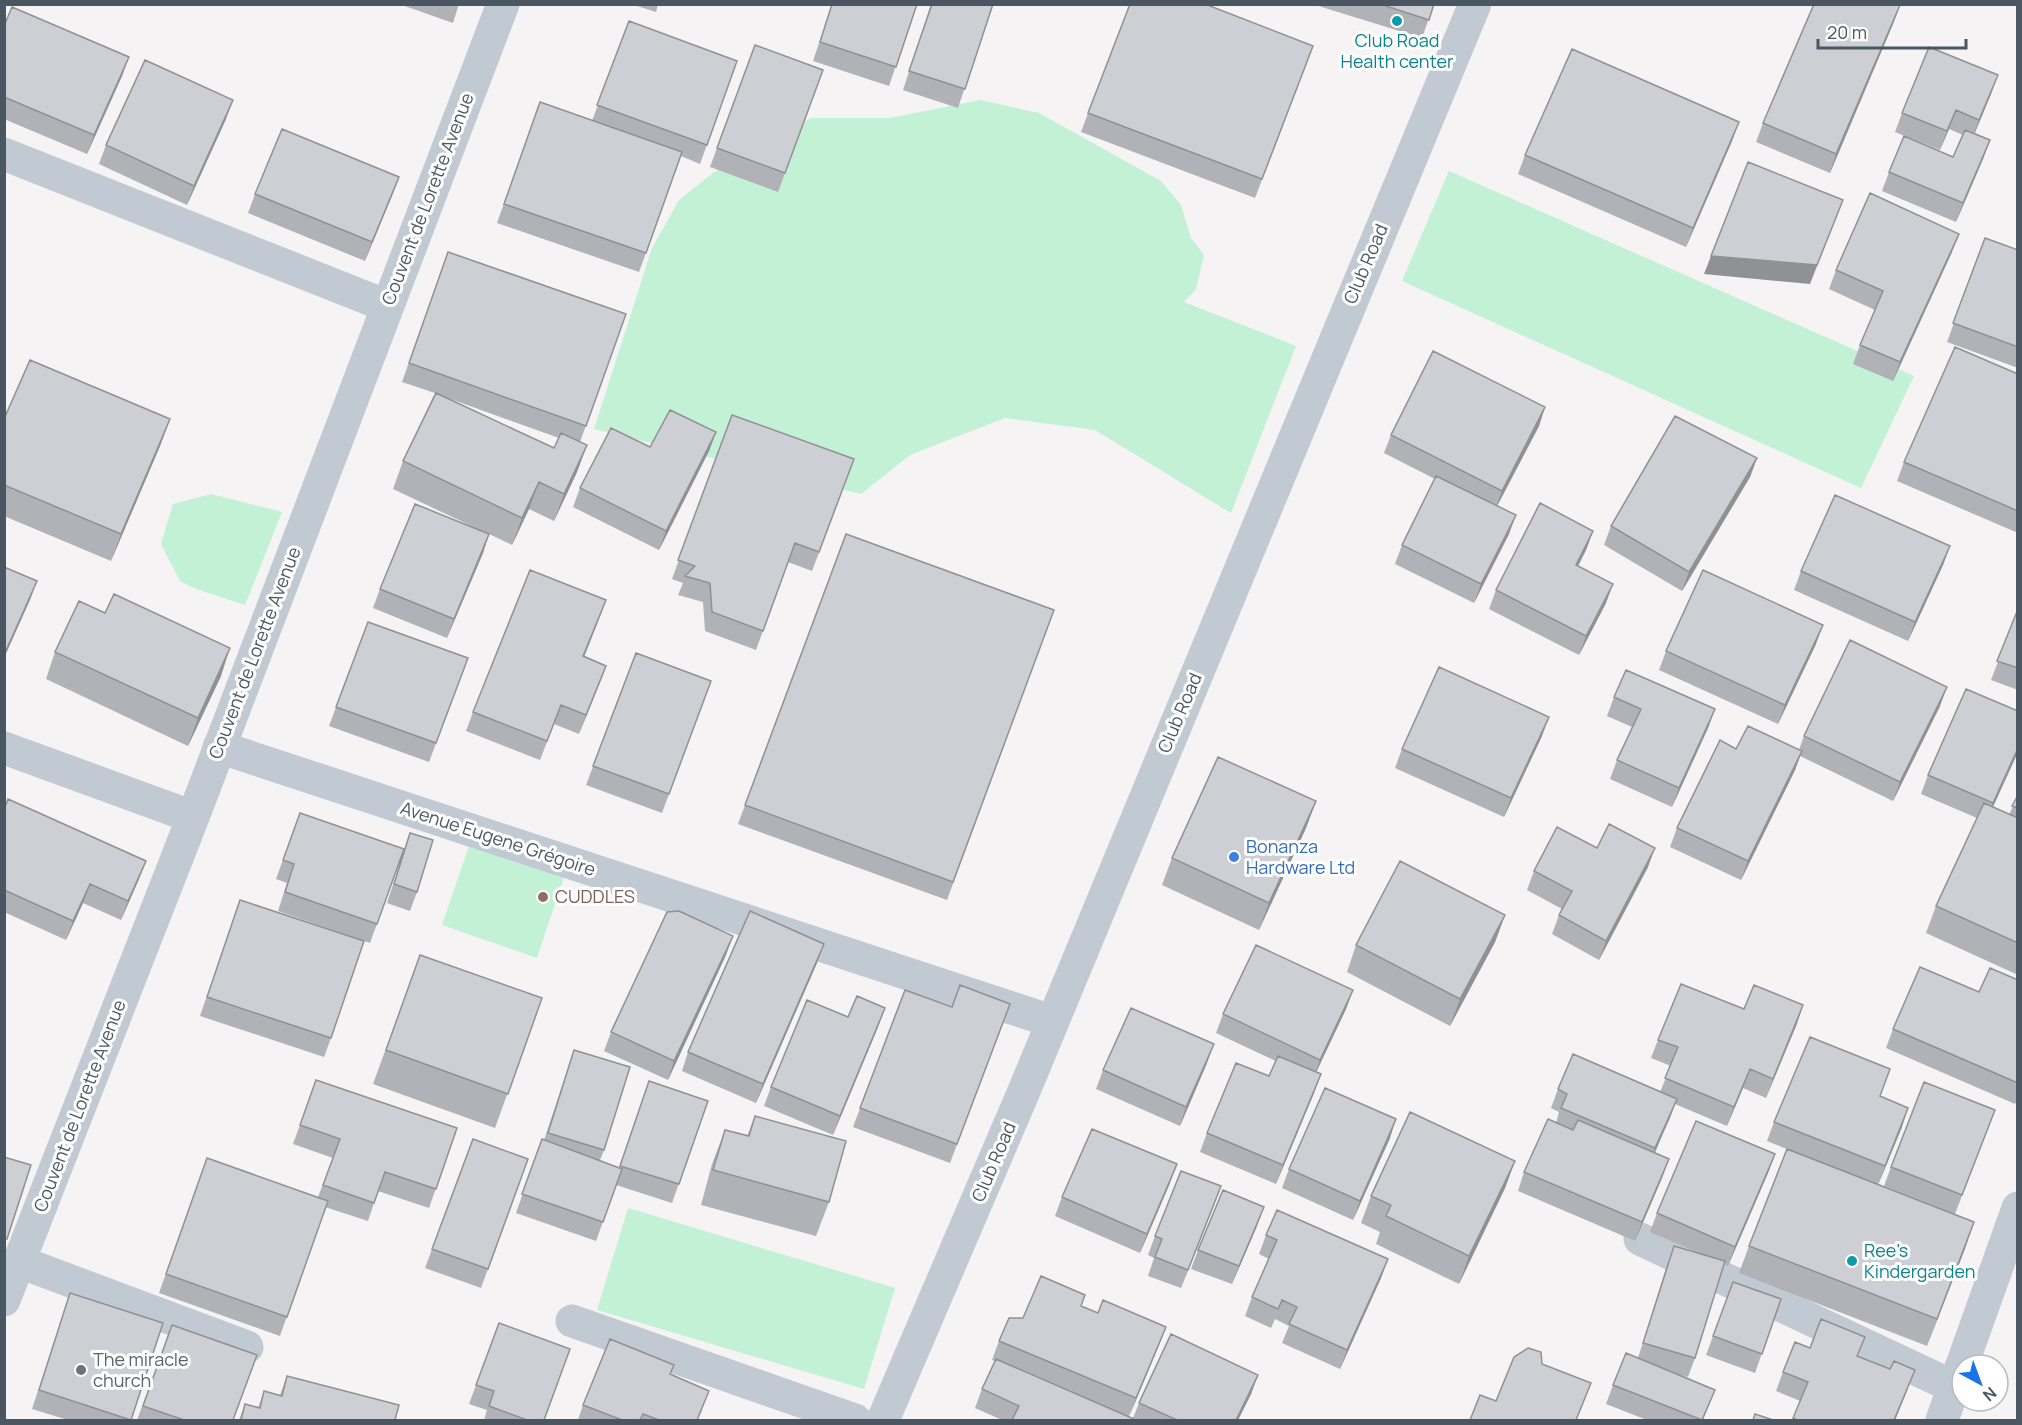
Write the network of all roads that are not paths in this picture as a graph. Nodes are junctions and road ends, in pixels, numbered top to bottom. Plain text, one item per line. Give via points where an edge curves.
1 (503, 4) edge
2 (1475, 4) edge
3 (4, 154) edge
4 (387, 306) junction
5 (219, 747) junction
6 (4, 748) edge
7 (193, 817) junction
8 (1051, 1021) junction
9 (2018, 1208) edge
10 (1640, 1239) edge
11 (20, 1262) junction
12 (4, 1300) edge
13 (572, 1321) dead end
14 (247, 1347) dead end
15 (1967, 1353) edge
16 (1950, 1368) edge
17 (1950, 1399) edge
18 (855, 1420) edge
19 (883, 1420) edge
20 (1942, 1420) edge

1 - 4 street, Couvent de Lorette Avenue
2 - 8 street, Club Road
3 - 4 street
4 - 5 street, Couvent de Lorette Avenue
5 - 7 street, Couvent de Lorette Avenue
5 - 8 street, Avenue Eugene Grégoire
6 - 7 street
7 - 11 street, Couvent de Lorette Avenue
8 - 19 street, Club Road
9 - 15 street
10 - 16 street
11 - 12 street, Couvent de Lorette Avenue
11 - 14 street
13 - 18 street
17 - 20 street

